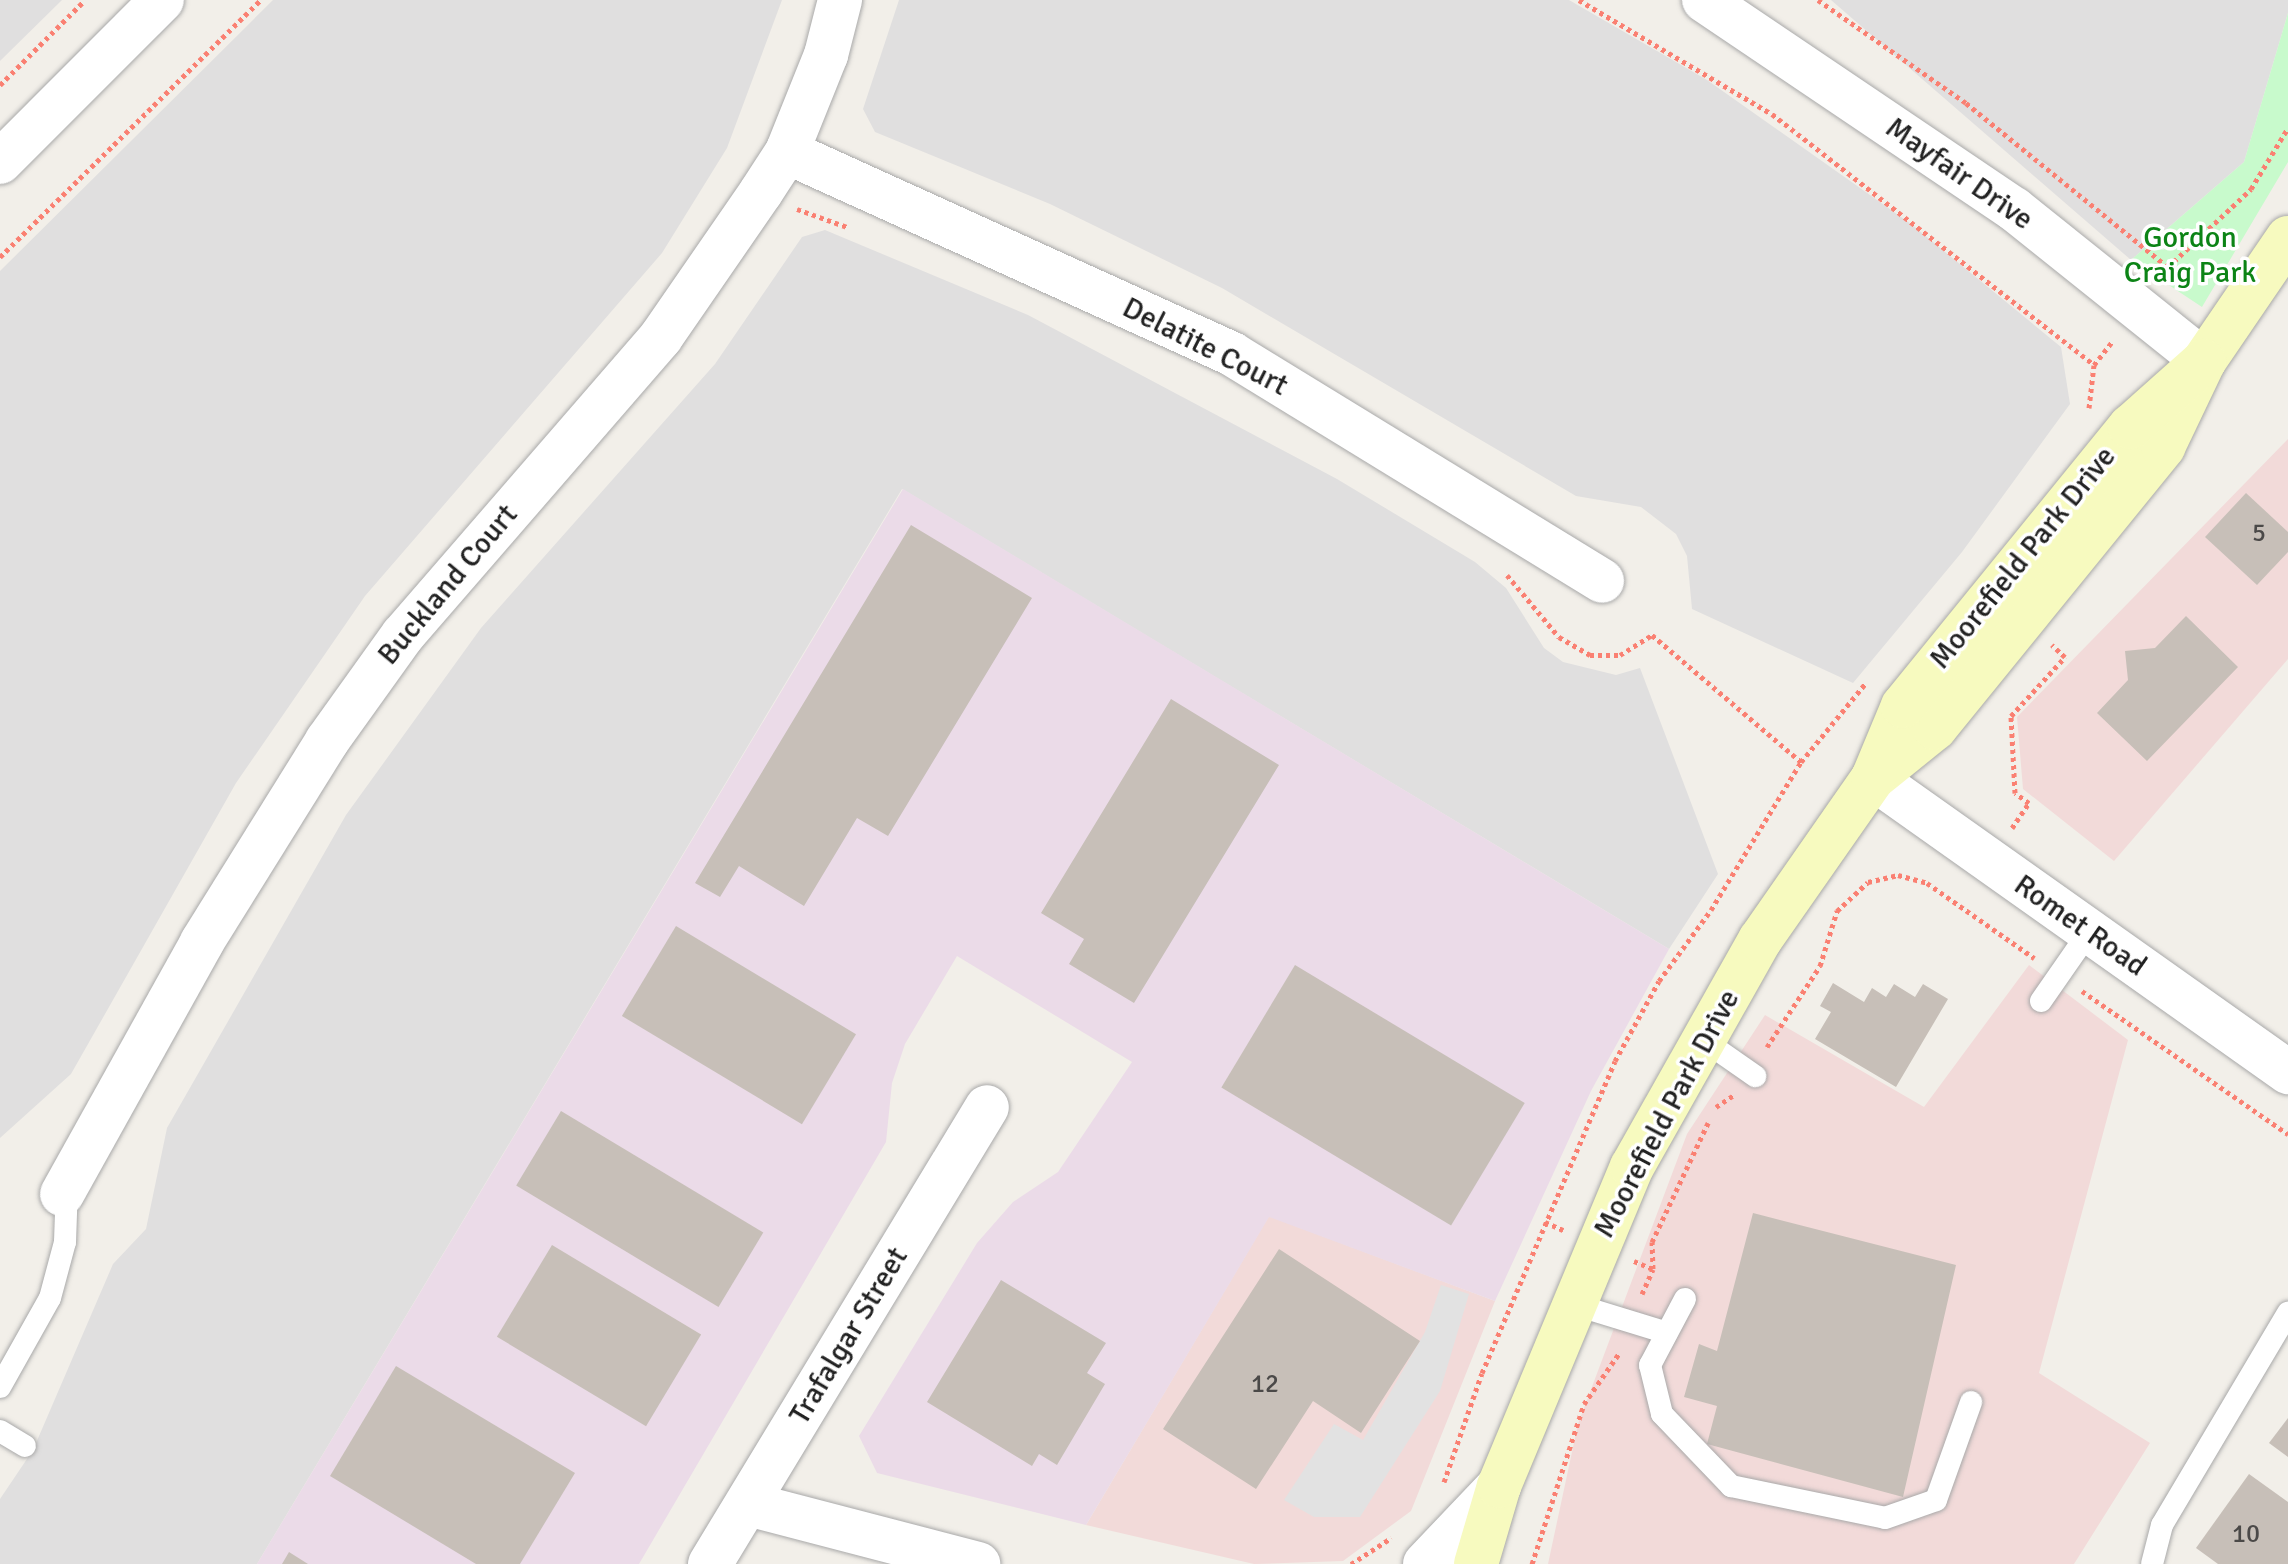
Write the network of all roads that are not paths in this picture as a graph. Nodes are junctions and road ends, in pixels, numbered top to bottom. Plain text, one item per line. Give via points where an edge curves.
1 (162, 0) edge
2 (840, 0) edge
3 (1721, 4) edge
4 (787, 152) junction
5 (0, 162) edge
6 (2288, 238) edge
7 (2204, 361) junction
8 (1602, 581) dead end
9 (1873, 778) junction
10 (2089, 932) junction
11 (2041, 1001) dead end
12 (1702, 1039) junction
13 (2288, 1072) edge
14 (1752, 1074) road end
15 (987, 1107) dead end
16 (65, 1190) joint
17 (1685, 1299) dead end
18 (1573, 1304) junction
19 (2288, 1313) edge
20 (1667, 1333) junction
21 (0, 1387) edge
22 (1971, 1402) dead end
23 (0, 1431) edge
24 (25, 1446) dead end
25 (1499, 1486) junction
26 (748, 1504) junction
27 (1412, 1548) edge
28 (710, 1564) edge
29 (978, 1564) edge
30 (1476, 1564) edge
31 (2152, 1564) edge

1 - 5 street
2 - 4 street, Buckland Court via 826,55
3 - 7 street, Mayfair Drive via 2014,209
4 - 8 street, Delatite Court via 1232,354
4 - 16 street, Buckland Court via 661,337 403,635 327,741 202,942
6 - 7 main road, Moorefield Park Drive
7 - 9 main road, Moorefield Park Drive via 2163,447 1935,728
7 - 9 main road, Moorefield Park Drive via 2130,427 1903,706
9 - 10 street, Romet Road
9 - 12 main road, Moorefield Park Drive via 1760,940
10 - 11 lane
10 - 13 street, Romet Road
12 - 14 lane
12 - 18 main road, Moorefield Park Drive via 1632,1167
15 - 26 street, Trafalgar Street
16 - 21 lane, Buckland Court via 56,1281 38,1328
17 - 20 lane
18 - 20 lane
18 - 25 main road, Moorefield Park Drive
19 - 31 lane via 2162,1525
20 - 22 lane via 1650,1365 1662,1414 1731,1486 1885,1518 1936,1500
23 - 24 lane
25 - 27 street
25 - 30 main road, Moorefield Park Drive
26 - 28 street, Trafalgar Street
26 - 29 street

